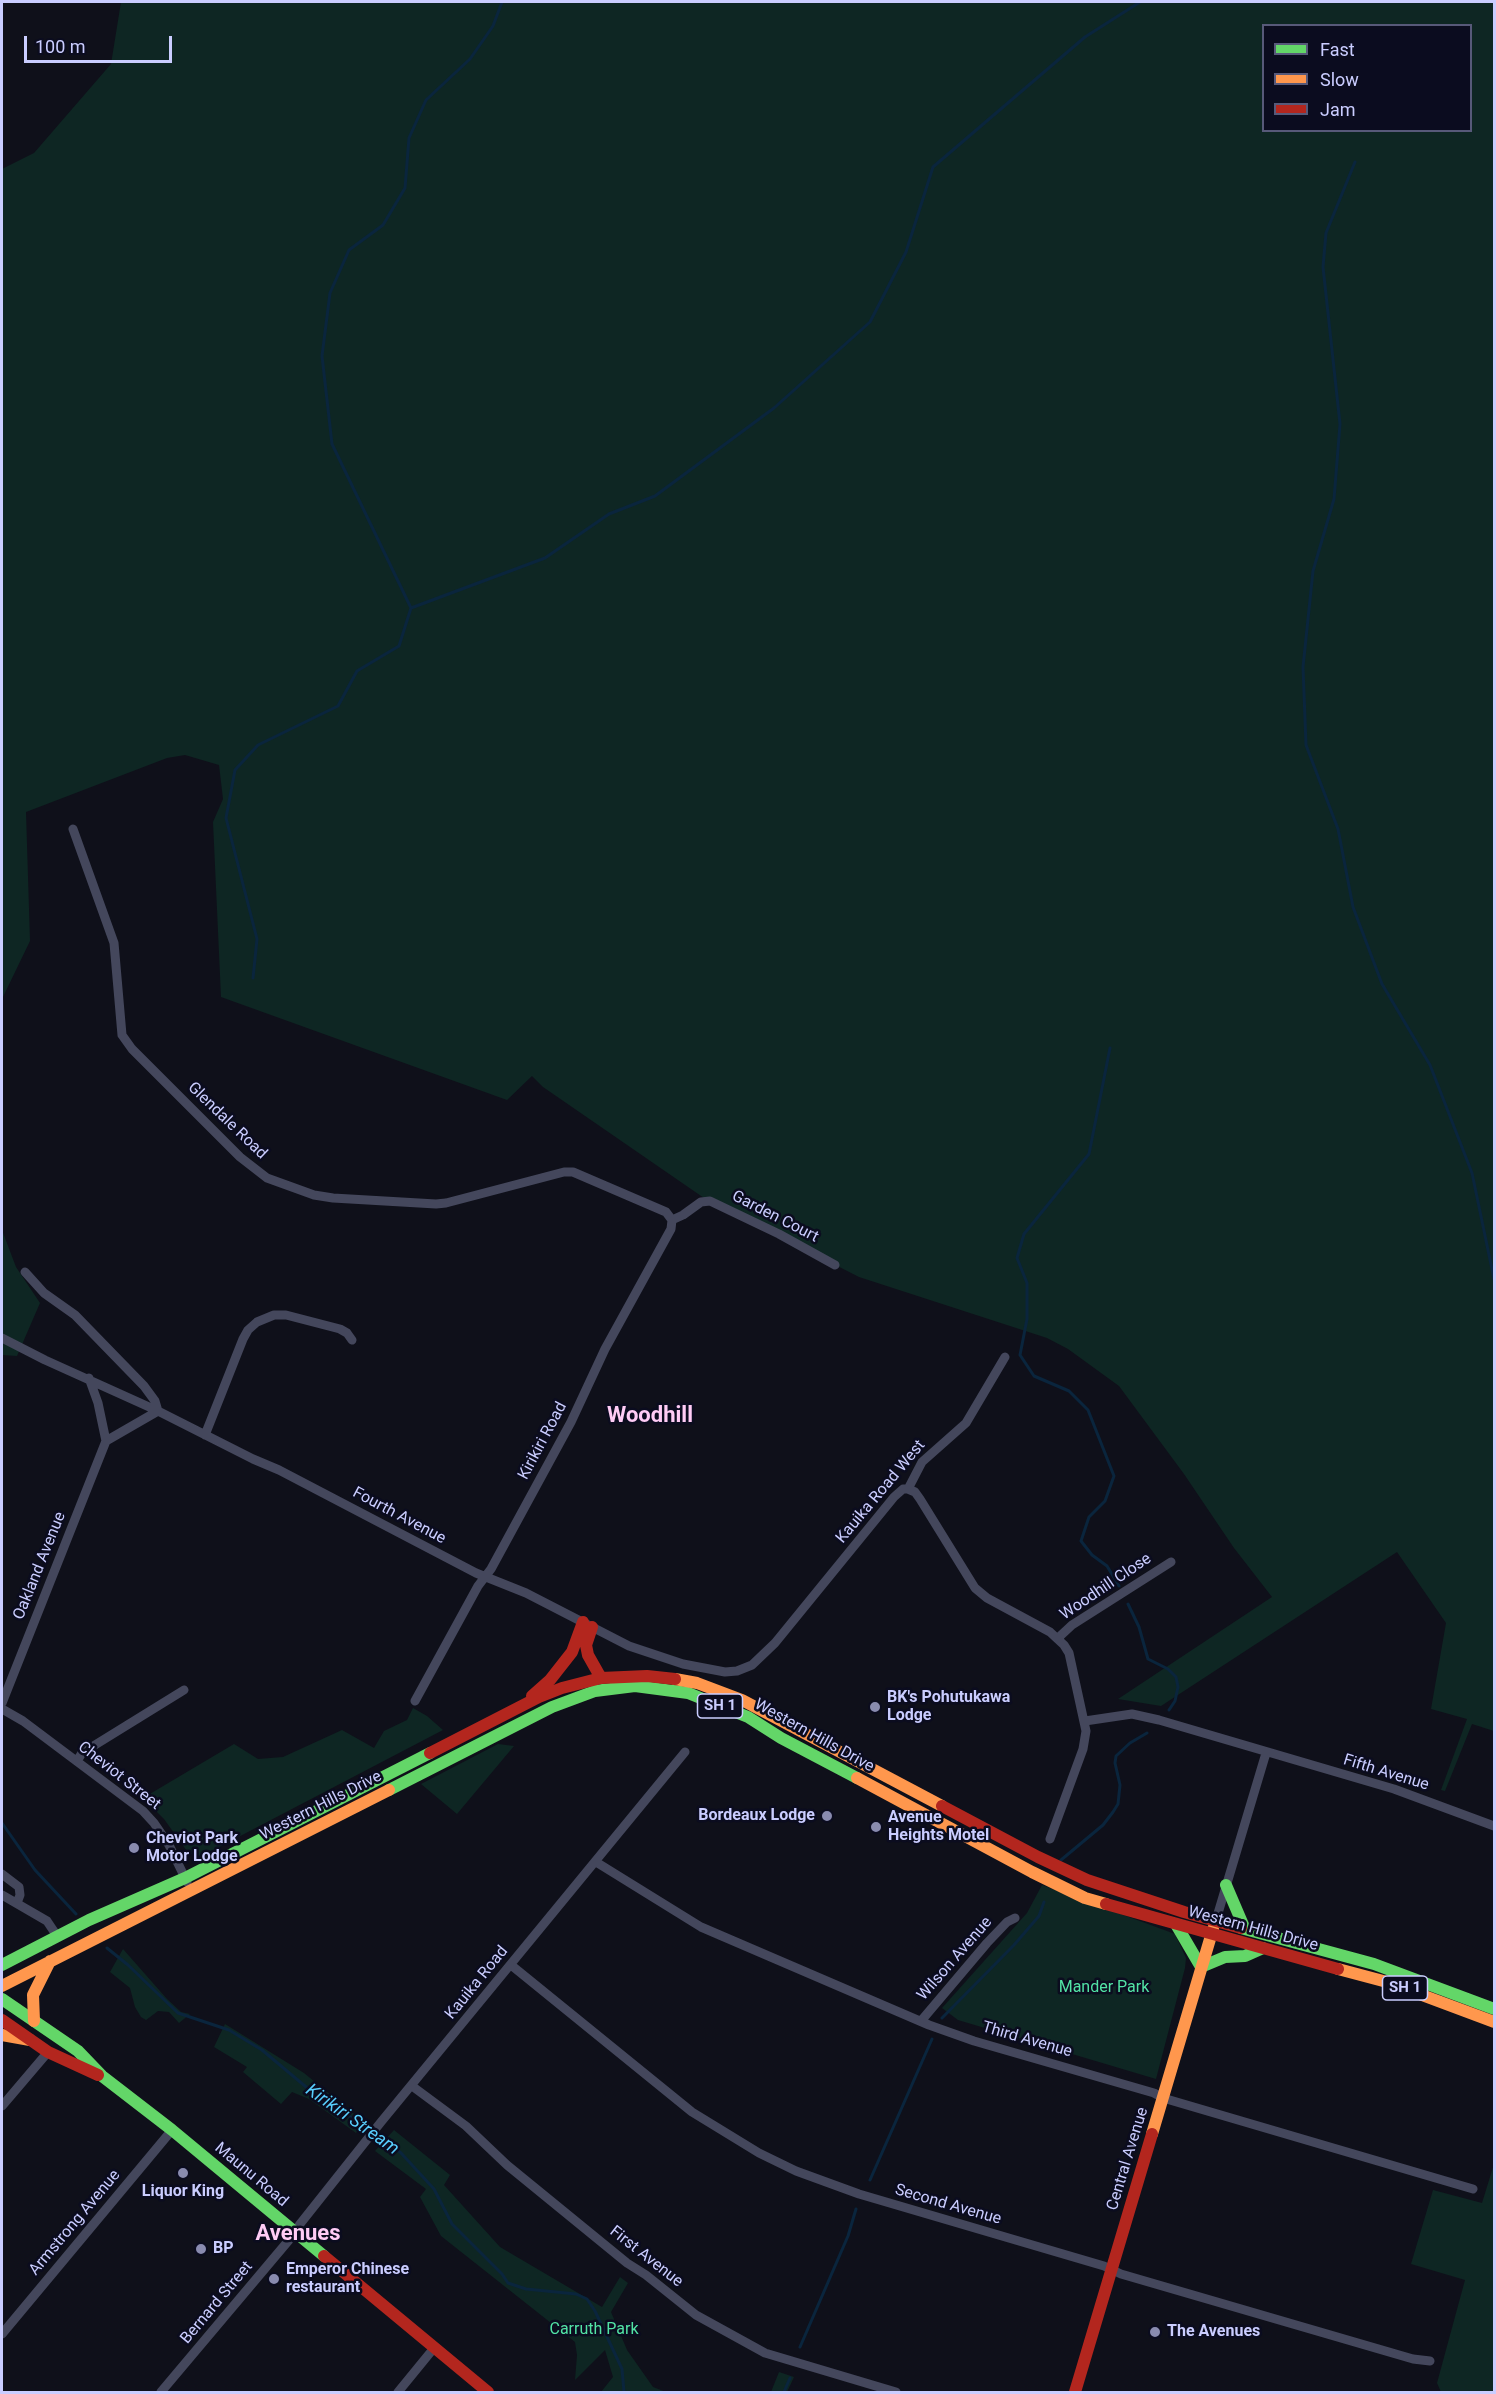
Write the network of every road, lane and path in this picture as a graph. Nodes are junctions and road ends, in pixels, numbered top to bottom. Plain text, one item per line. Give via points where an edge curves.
1 (73, 829) dead end
2 (672, 1220) junction
3 (835, 1264) dead end
4 (25, 1272) dead end
5 (2, 1338) edge
6 (352, 1340) dead end
7 (1005, 1357) dead end
8 (89, 1378) junction
9 (158, 1410) junction
10 (205, 1435) junction
11 (106, 1441) junction
12 (908, 1489) junction
13 (1171, 1562) dead end
14 (487, 1576) junction
15 (587, 1624) junction
16 (1058, 1638) junction
17 (747, 1668) joint
18 (601, 1678) junction
19 (184, 1690) dead end
20 (414, 1701) dead end
21 (2, 1703) edge
22 (526, 1703) junction
23 (2, 1709) edge
24 (1085, 1721) junction
25 (685, 1752) dead end
26 (1266, 1753) junction
27 (77, 1761) junction
28 (319, 1810) junction
29 (325, 1822) junction
30 (1494, 1826) edge
31 (1050, 1839) dead end
32 (596, 1862) junction
33 (2, 1874) edge
34 (185, 1878) junction
35 (1226, 1885) junction
36 (191, 1892) junction
37 (2, 1894) edge
38 (17, 1903) junction
39 (1015, 1918) dead end
40 (1216, 1920) junction
41 (1177, 1926) junction
42 (1244, 1927) junction
43 (1211, 1935) junction
44 (57, 1936) junction
45 (1263, 1948) junction
46 (51, 1960) junction
47 (2, 1965) edge
48 (511, 1965) junction
49 (1201, 1967) junction
50 (2, 1986) edge
51 (2, 1999) edge
52 (1494, 2009) edge
53 (2, 2020) edge
54 (34, 2021) junction
55 (921, 2021) junction
56 (1494, 2022) edge
57 (2, 2035) edge
58 (30, 2040) junction
59 (48, 2052) junction
60 (102, 2076) junction
61 (412, 2086) junction
62 (1163, 2098) junction
63 (2, 2106) edge
64 (172, 2130) junction
65 (1473, 2189) dead end
66 (294, 2233) junction
67 (1112, 2270) junction
68 (2, 2334) edge
69 (434, 2348) junction
70 (1430, 2361) dead end
71 (161, 2392) edge
72 (398, 2392) edge
73 (488, 2392) edge
74 (896, 2392) edge
75 (1075, 2392) edge

1 - 2 street, Glendale Road via 114,943 122,1035 240,1157 267,1178 333,1198 436,1204 573,1172 666,1212
2 - 3 street, Garden Court via 700,1202 714,1202
2 - 14 street, Kirikiri Road via 671,1229 605,1349 571,1422
4 - 9 street via 44,1293 75,1315 152,1394
5 - 8 street, Fourth Avenue
6 - 10 street via 340,1329 286,1315 257,1322 243,1339
7 - 12 street, Kauika Road West via 966,1423 922,1462
8 - 9 street, Fourth Avenue
8 - 11 street
9 - 10 street, Fourth Avenue
9 - 11 street
10 - 14 street, Fourth Avenue
11 - 21 street, Oakland Avenue
12 - 16 street via 920,1499 975,1588
12 - 17 street, Kauika Road West via 894,1497 775,1643
13 - 16 street, Woodhill Close
14 - 15 street, Fourth Avenue
14 - 20 street, Kirikiri Road
15 - 17 street, Fourth Avenue via 629,1646 682,1664 725,1672
15 - 18 main road via 588,1655
15 - 22 main road via 572,1652
16 - 24 street via 1069,1653
18 - 22 main road, Western Hills Drive / SH 1
18 - 40 main road, Western Hills Drive / SH 1 via 679,1679 725,1693 1063,1870
19 - 27 street via 82,1753
22 - 28 main road, Western Hills Drive / SH 1
23 - 27 street, Cheviot Street
24 - 26 street, Fifth Avenue via 1116,1715 1144,1716
24 - 31 street via 1083,1749
25 - 32 street, Kauika Road
26 - 30 street, Fifth Avenue via 1394,1790
26 - 35 street
27 - 34 street, Cheviot Street via 143,1811 169,1845
28 - 29 main road
28 - 34 main road, Western Hills Drive / SH 1
29 - 36 main road, Western Hills Drive / SH 1
29 - 41 main road, Western Hills Drive / SH 1 via 574,1698 635,1686 661,1688 688,1693 748,1718 1085,1898
32 - 48 street, Kauika Road
32 - 55 street, Third Avenue via 702,1927
33 - 38 street via 19,1887
34 - 36 street, Cheviot Street
34 - 44 main road, Western Hills Drive / SH 1
35 - 40 street
35 - 42 main road
36 - 46 main road, Western Hills Drive / SH 1
37 - 38 street
38 - 44 street via 47,1921
39 - 55 street, Wilson Avenue via 987,1943
40 - 42 main road, Western Hills Drive / SH 1
40 - 43 main road, Central Avenue
41 - 43 main road, Western Hills Drive / SH 1
41 - 49 main road
42 - 52 main road, Western Hills Drive / SH 1 via 1374,1964
43 - 45 main road, Western Hills Drive / SH 1
43 - 49 main road, Central Avenue
44 - 47 main road, Western Hills Drive / SH 1
45 - 49 main road
45 - 56 main road, Western Hills Drive / SH 1 via 1387,1982
46 - 50 main road, Western Hills Drive / SH 1
46 - 54 main road via 33,1995
48 - 61 street, Kauika Road
48 - 67 street, Second Avenue via 692,2112 759,2153 853,2192
49 - 62 main road, Central Avenue
51 - 54 main road, Maunu Road
53 - 58 main road, Maunu Road
54 - 60 main road, Maunu Road via 78,2051
55 - 62 street, Third Avenue
57 - 58 main road
58 - 59 main road, Maunu Road
59 - 60 main road, Maunu Road
59 - 63 street
60 - 64 main road, Maunu Road
61 - 66 street, Kauika Road
61 - 74 street, First Avenue via 466,2126 627,2264 646,2274 696,2315 765,2353
62 - 65 street, Third Avenue
62 - 67 main road, Central Avenue
64 - 66 main road, Maunu Road
64 - 68 street, Armstrong Avenue
66 - 69 main road, Maunu Road
66 - 71 street, Bernard Street
67 - 70 street, Second Avenue via 1413,2360
67 - 75 main road, Central Avenue
69 - 72 street
69 - 73 main road, Maunu Road

